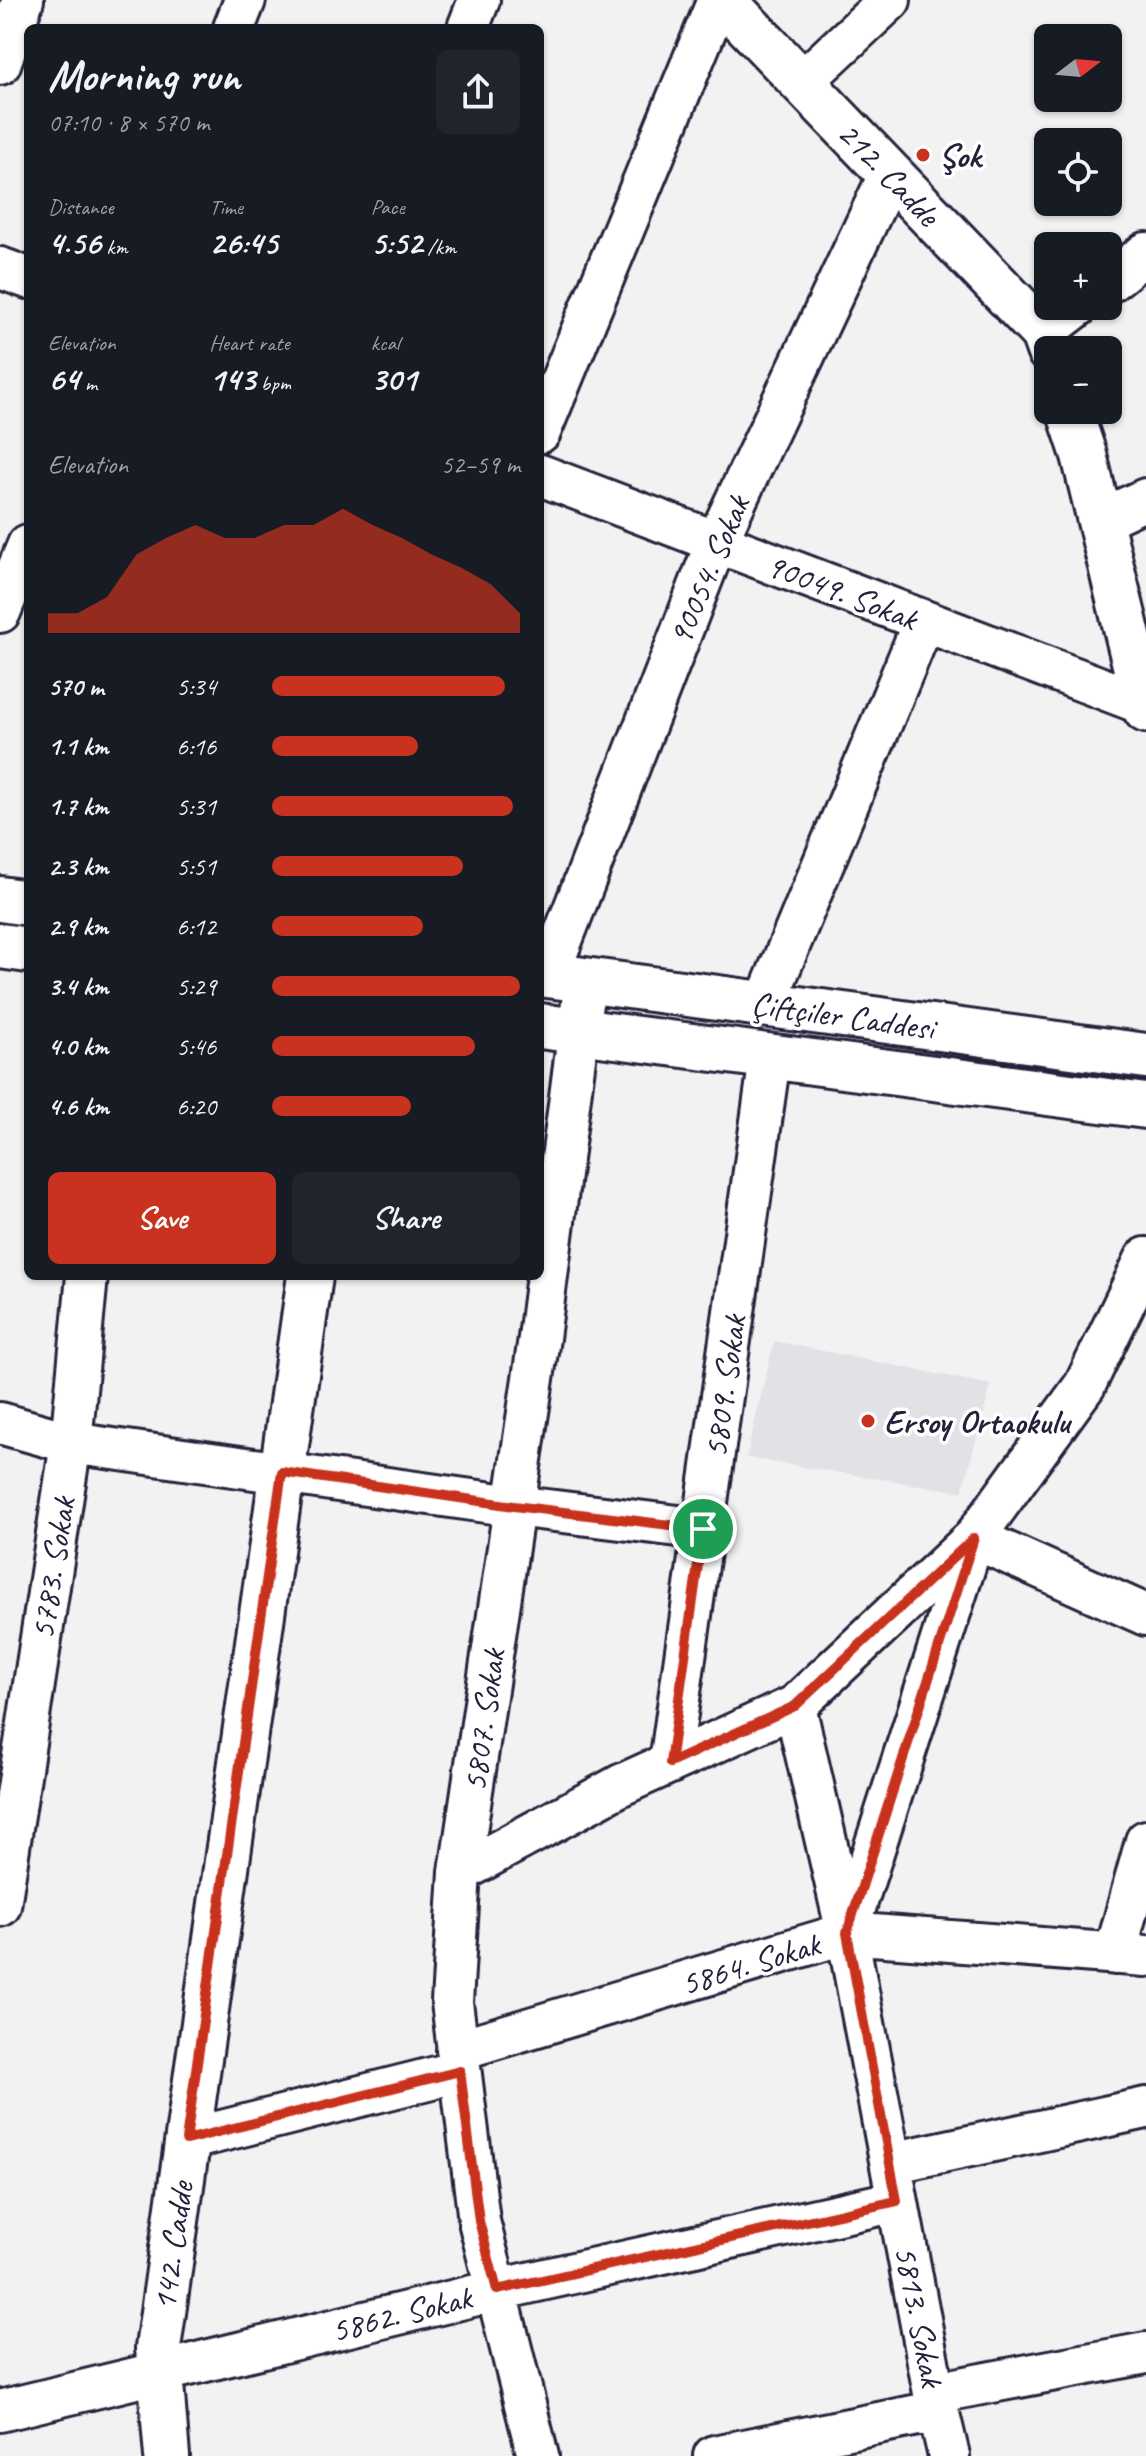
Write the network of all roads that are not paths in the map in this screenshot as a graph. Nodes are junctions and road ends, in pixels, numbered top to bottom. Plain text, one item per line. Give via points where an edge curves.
1 (23, 0) edge
2 (245, 0) edge
3 (479, 0) edge
4 (720, 0) edge
5 (890, 0) edge
6 (236, 24) edge
7 (470, 24) edge
8 (0, 64) edge
9 (802, 82) junction
10 (890, 173) junction
11 (1146, 253) edge
12 (0, 268) edge
13 (1122, 272) edge
14 (24, 277) edge
15 (1066, 320) edge
16 (1040, 336) edge
17 (1051, 336) edge
18 (544, 422) edge
19 (1074, 424) edge
20 (544, 477) edge
21 (1146, 499) edge
22 (1100, 520) junction
23 (716, 543) junction
24 (24, 555) edge
25 (0, 612) edge
26 (924, 621) junction
27 (1145, 707) edge
28 (0, 899) edge
29 (24, 902) edge
30 (0, 946) edge
31 (24, 949) edge
32 (558, 977) edge
33 (765, 1004) junction
34 (559, 1029) edge
35 (1146, 1056) edge
36 (770, 1058) junction
37 (1146, 1106) edge
38 (1146, 1258) edge
39 (544, 1261) edge
40 (87, 1280) edge
41 (309, 1280) edge
42 (543, 1280) edge
43 (0, 1423) edge
44 (71, 1443) junction
45 (282, 1472) junction
46 (514, 1506) junction
47 (703, 1529) junction
48 (974, 1538) junction
49 (1146, 1615) edge
50 (795, 1706) junction
51 (670, 1763) junction
52 (10, 1785) edge
53 (1146, 1841) edge
54 (460, 1872) junction
55 (0, 1906) edge
56 (847, 1933) junction
57 (1130, 1955) edge
58 (459, 2061) junction
59 (1146, 2108) edge
60 (186, 2140) junction
61 (894, 2182) junction
62 (497, 2290) junction
63 (1146, 2353) edge
64 (159, 2371) junction
65 (936, 2402) junction
66 (0, 2411) edge
67 (167, 2456) edge
68 (538, 2456) edge
69 (714, 2456) edge
70 (949, 2456) edge

1 - 8 street
2 - 6 street
3 - 7 street
4 - 9 street, 212. Cadde
4 - 18 street
5 - 9 street
9 - 10 street, 212. Cadde
10 - 16 street, 212. Cadde
10 - 23 street, 90054. Sokak
11 - 13 street
12 - 14 street
15 - 17 street
19 - 22 street
20 - 23 street, 90049. Sokak
21 - 22 street
22 - 27 street
23 - 26 street, 90049. Sokak
23 - 32 street, 90054. Sokak
24 - 25 street
26 - 27 street, 90049. Sokak
26 - 33 street
28 - 29 street
30 - 31 street
32 - 33 street, Çiftçiler Caddesi
32 - 34 street, 5807. Sokak
33 - 35 street, Çiftçiler Caddesi
34 - 36 street, Çiftçiler Caddesi
34 - 39 street, 5807. Sokak
36 - 37 street, Çiftçiler Caddesi
36 - 47 street, 5809. Sokak
38 - 48 street via 1085,1385
40 - 44 street, 5783. Sokak
41 - 45 street, 142. Cadde
42 - 46 street, 5807. Sokak
43 - 44 street
44 - 45 street
44 - 52 street, 5783. Sokak
45 - 46 street
45 - 60 street, 142. Cadde
46 - 47 street
46 - 54 street, 5807. Sokak
47 - 51 street, 5809. Sokak
48 - 49 street
48 - 50 street
48 - 56 street
50 - 51 street
50 - 56 street, 5813. Sokak
51 - 54 street
52 - 55 street, 5783. Sokak
53 - 57 street
54 - 58 street, 5807. Sokak via 452,2002
56 - 57 street, 5864. Sokak
56 - 58 street, 5864. Sokak
56 - 61 street, 5813. Sokak
58 - 60 street, 5864. Sokak
58 - 62 street, 5807. Sokak via 479,2221
59 - 61 street, 5862. Sokak
60 - 64 street, 142. Cadde
61 - 62 street, 5862. Sokak
61 - 65 street, 5813. Sokak
62 - 64 street, 5862. Sokak
62 - 68 street, 5807. Sokak
63 - 65 street
64 - 66 street, 5862. Sokak
64 - 67 street, 142. Cadde
65 - 69 street
65 - 70 street, 5813. Sokak

